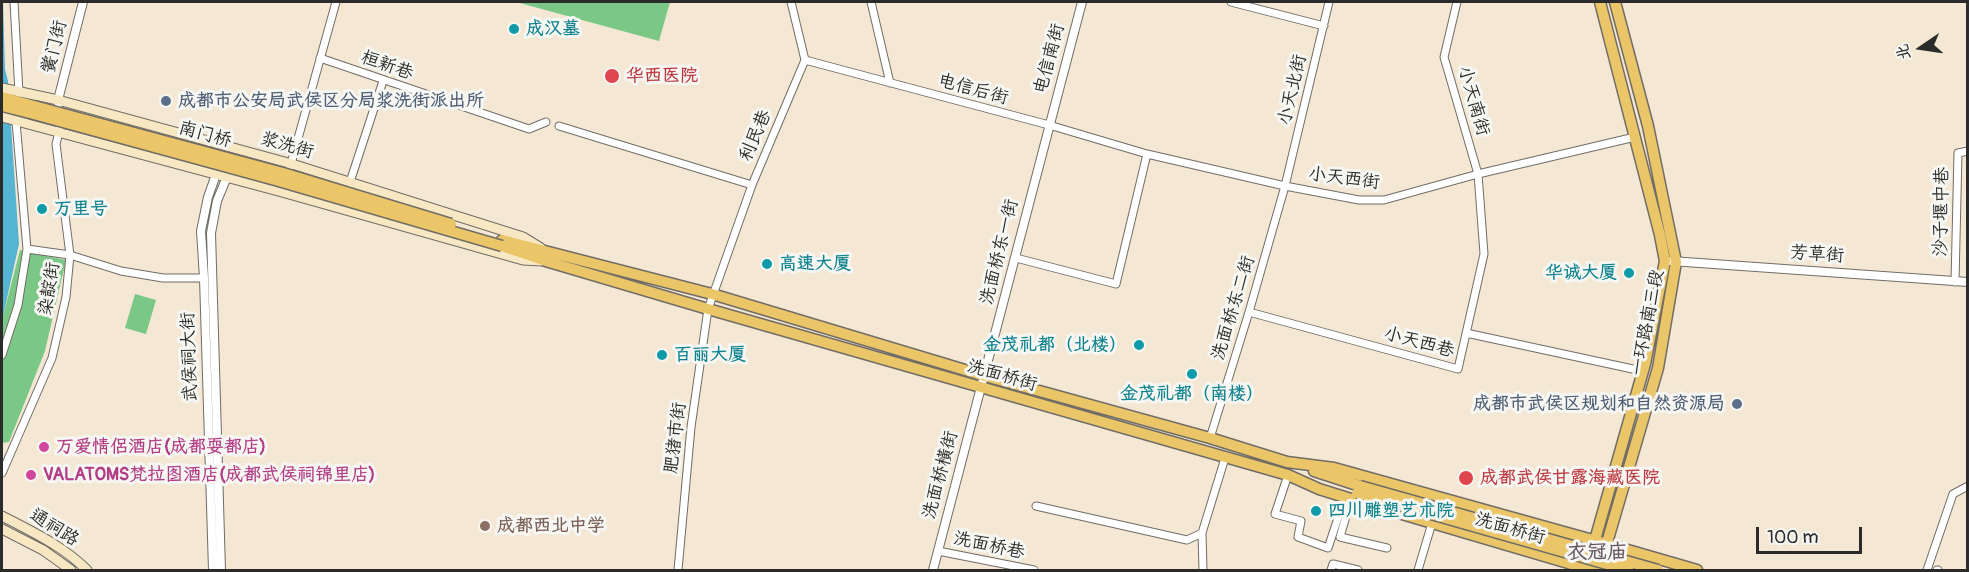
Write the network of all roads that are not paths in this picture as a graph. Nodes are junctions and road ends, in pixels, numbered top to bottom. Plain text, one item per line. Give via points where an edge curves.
1 (14, 2) edge
2 (83, 2) edge
3 (336, 2) edge
4 (791, 2) edge
5 (871, 2) edge
6 (1082, 2) edge
7 (1231, 2) edge
8 (1329, 2) edge
9 (1457, 2) edge
10 (1600, 2) edge
11 (1615, 2) edge
12 (1324, 26) junction
13 (320, 58) junction
14 (805, 60) junction
15 (383, 81) junction
16 (890, 83) junction
17 (8, 92) edge
18 (58, 100) junction
19 (2, 106) edge
20 (2, 117) edge
21 (15, 121) junction
22 (546, 122) dead end
23 (1049, 125) junction
24 (559, 126) dead end
25 (59, 132) junction
26 (1635, 137) junction
27 (225, 146) junction
28 (236, 149) junction
29 (1968, 151) edge
30 (1147, 153) junction
31 (292, 164) junction
32 (1478, 174) junction
33 (217, 175) junction
34 (227, 178) junction
35 (350, 182) junction
36 (752, 185) junction
37 (1286, 186) junction
38 (282, 192) junction
39 (502, 243) junction
40 (27, 249) junction
41 (70, 255) junction
42 (549, 257) junction
43 (1016, 258) junction
44 (1665, 261) junction
45 (1676, 262) junction
46 (204, 278) junction
47 (1955, 282) junction
48 (1968, 282) edge
49 (712, 294) junction
50 (708, 309) junction
51 (1249, 312) junction
52 (1466, 333) junction
53 (2, 356) edge
54 (1642, 371) dead end
55 (983, 382) junction
56 (1210, 438) junction
57 (11, 448) junction
58 (2, 450) edge
59 (1225, 458) junction
60 (1287, 462) junction
61 (2, 473) edge
62 (1288, 475) junction
63 (1968, 486) edge
64 (1353, 494) junction
65 (1036, 506) dead end
66 (2, 516) edge
67 (1432, 523) junction
68 (2, 530) edge
69 (1202, 533) junction
70 (1594, 540) junction
71 (1607, 544) junction
72 (1387, 548) dead end
73 (938, 551) junction
74 (1006, 568) edge
75 (70, 570) edge
76 (87, 570) edge
77 (213, 570) edge
78 (221, 570) edge
79 (678, 570) edge
80 (933, 570) edge
81 (1034, 570) edge
82 (1203, 570) edge
83 (1331, 570) edge
84 (1358, 570) edge
85 (1418, 570) edge
86 (1588, 570) edge
87 (1599, 570) edge
88 (1628, 570) edge
89 (1658, 570) edge
90 (1697, 570) edge
91 (1927, 570) edge

1 - 17 street
2 - 18 street, 黉门街
3 - 13 street
4 - 14 street
5 - 16 street
6 - 23 street, 电信南街
7 - 12 street
8 - 12 street, 小天北街
9 - 32 street, 小天南街 via 1444,57
10 - 26 main road, 一环路南三段
11 - 45 main road, 一环路南三段 via 1648,126
12 - 37 street, 小天北街
13 - 15 street, 桓新巷
13 - 31 street
14 - 16 street
14 - 36 street, 利民巷
15 - 22 street, 桓新巷 via 529,129
15 - 35 street
16 - 23 street, 电信后街
17 - 18 main road, 浆洗街
17 - 39 main road, 南门桥, bridge via 283,172
18 - 25 street, 染靛街
18 - 27 main road, 浆洗街
19 - 39 main road, 南门桥, bridge
20 - 21 main road
21 - 25 main road
21 - 40 street
23 - 30 street, 小天西街
23 - 43 street, 洗面桥东一街
24 - 36 street
25 - 33 main road
25 - 41 street, 染靛街 via 56,144
26 - 32 street, 小天西街
26 - 44 main road, 一环路南三段
27 - 28 main road, 浆洗街
27 - 33 street, 武侯祠大街
28 - 31 main road, 浆洗街
28 - 34 street, 武侯祠大街
29 - 47 street, 沙子堰中巷 via 1958,153
30 - 37 street, 小天西街
30 - 43 street via 1116,284
31 - 35 main road, 浆洗街
31 - 38 street
32 - 37 street, 小天西街 via 1371,201
32 - 52 street, 小天西巷 via 1484,254
33 - 34 main road
33 - 46 street, 武侯祠大街 via 201,231
34 - 38 main road
34 - 78 street, 武侯祠大街 via 217,201 211,233
35 - 42 main road, 浆洗街 via 523,237
36 - 49 street, 利民巷
37 - 51 street, 洗面桥东二街
38 - 42 main road via 523,260
39 - 42 main road, 浆洗街
40 - 41 street
40 - 53 street via 18,305
41 - 46 street via 121,271 163,278
41 - 57 street, 染靛街 via 66,297 52,358
42 - 49 main road, 浆洗街
42 - 50 main road, 浆洗街
43 - 55 street, 洗面桥东一街
44 - 45 street, 芳草街
44 - 70 main road, 一环路南三段 via 1645,364
45 - 47 street, 芳草街
45 - 71 main road, 一环路南三段 via 1658,368
46 - 77 street, 武侯祠大街
47 - 48 street, 芳草街
49 - 50 street, 利民巷
49 - 55 main road, 洗面桥街
50 - 55 main road, 洗面桥街
50 - 79 street, 肥猪市街 via 691,427
51 - 52 street, 小天西巷 via 1458,369
51 - 56 street, 洗面桥东二街
52 - 54 street
55 - 56 main road, 洗面桥街
55 - 59 main road, 洗面桥街
55 - 73 street, 洗面桥横街
56 - 60 main road, 洗面桥街
57 - 58 street
57 - 61 street, 染靛街
59 - 62 main road, 洗面桥街
59 - 69 street
60 - 64 main road, 洗面桥街
60 - 70 main road, 洗面桥街 via 1334,468
62 - 64 main road, 洗面桥街
62 - 64 street via 1275,514 1301,521 1298,537 1328,548
63 - 91 street via 1953,494
64 - 67 main road, 洗面桥街
64 - 72 street via 1340,537
64 - 88 main road, bridge
64 - 89 main road, bridge
65 - 69 street via 1187,540
66 - 76 main road, 通祠路 via 44,537
67 - 85 street
67 - 86 main road, 洗面桥街
68 - 75 main road, 通祠路 via 43,550
69 - 82 street
70 - 71 main road, 洗面桥街
70 - 86 main road, 一环路南三段
71 - 87 main road, 一环路南三段
71 - 90 main road, 洗面桥街
73 - 74 street, 洗面桥巷
73 - 80 street, 洗面桥横街
74 - 81 street, 洗面桥巷
83 - 84 street via 1333,564

